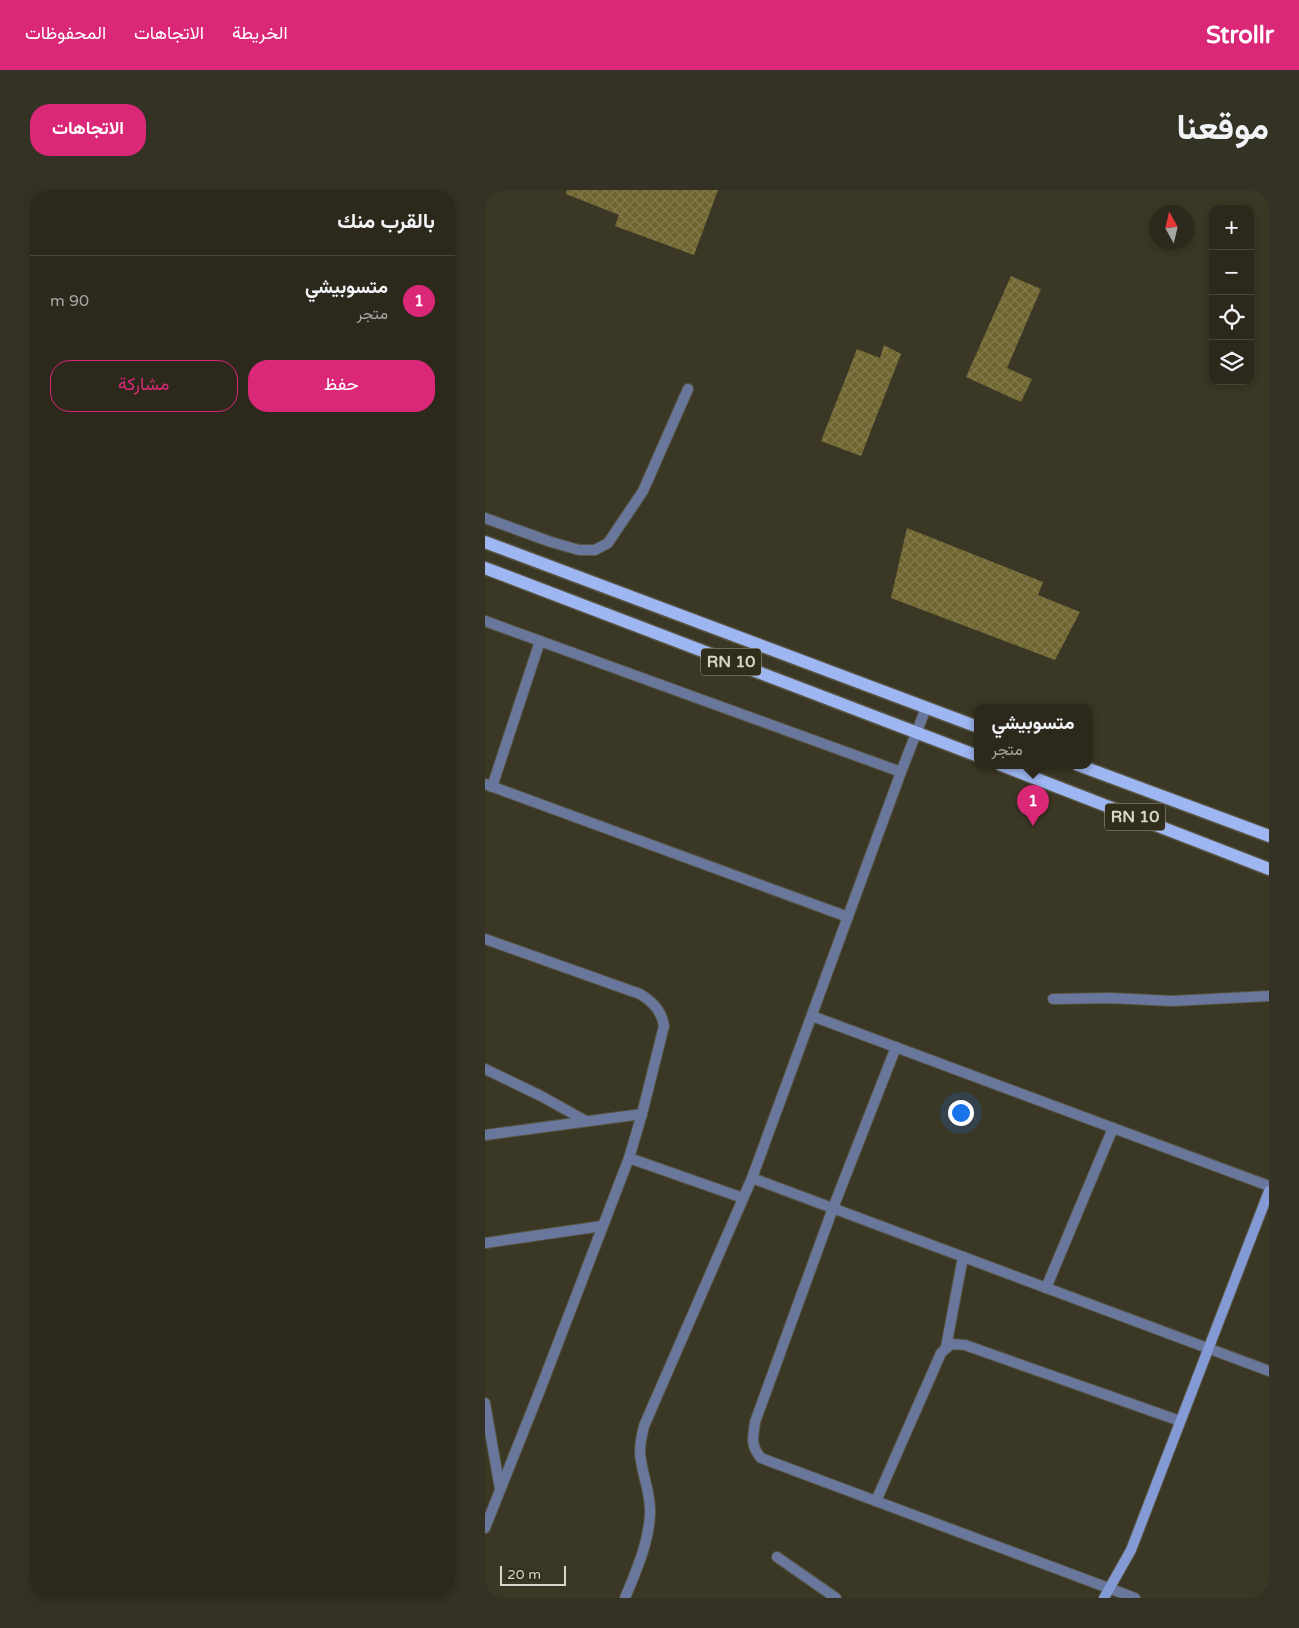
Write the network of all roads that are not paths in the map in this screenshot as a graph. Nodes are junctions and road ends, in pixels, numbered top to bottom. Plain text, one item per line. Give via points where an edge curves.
1 (688, 389) dead end
2 (485, 518) edge
3 (485, 542) edge
4 (485, 568) edge
5 (485, 621) edge
6 (540, 642) junction
7 (926, 708) junction
8 (974, 726) edge
9 (916, 732) junction
10 (974, 754) edge
11 (1011, 769) edge
12 (1090, 769) edge
13 (901, 772) junction
14 (489, 786) edge
15 (1269, 836) edge
16 (1269, 869) edge
17 (848, 917) junction
18 (485, 939) edge
19 (1269, 996) edge
20 (1053, 999) dead end
21 (812, 1016) junction
22 (896, 1047) junction
23 (485, 1069) edge
24 (643, 1114) junction
25 (586, 1121) junction
26 (1113, 1128) junction
27 (485, 1135) edge
28 (629, 1158) junction
29 (752, 1178) junction
30 (1269, 1186) edge
31 (1269, 1191) edge
32 (743, 1198) junction
33 (833, 1208) junction
34 (602, 1226) junction
35 (485, 1243) edge
36 (963, 1257) junction
37 (1046, 1288) junction
38 (946, 1347) junction
39 (1208, 1349) junction
40 (1269, 1371) edge
41 (485, 1403) edge
42 (1180, 1421) junction
43 (500, 1490) junction
44 (877, 1501) junction
45 (485, 1526) edge
46 (777, 1557) dead end
47 (1110, 1589) junction
48 (625, 1598) edge
49 (836, 1598) edge
50 (1104, 1598) edge
51 (1135, 1598) edge

1 - 2 street via 643,491 608,543 595,550 579,550
3 - 7 main road, RN 10
4 - 9 main road, RN 10
5 - 6 street
6 - 13 street
6 - 14 street
7 - 8 main road, RN 10
7 - 9 street
9 - 10 main road, RN 10
9 - 13 street
11 - 16 main road, RN 10
12 - 15 main road, RN 10
13 - 17 street
14 - 17 street
17 - 21 street
18 - 24 street via 650,1000 664,1026
19 - 20 street via 1172,1001
21 - 22 street
21 - 29 street
22 - 26 street
22 - 33 street
23 - 25 street
24 - 25 street
24 - 28 street
25 - 27 street
26 - 30 street
26 - 37 street
28 - 32 street
28 - 34 street
29 - 32 street
29 - 33 street
31 - 39 main road
32 - 48 street via 644,1426 640,1454 649,1494 648,1534
33 - 36 street
33 - 44 street via 755,1422 752,1442 761,1458
34 - 35 street
34 - 43 street
36 - 37 street
36 - 38 street
37 - 39 street
38 - 42 street via 965,1344
38 - 44 street
39 - 40 street
39 - 42 main road
41 - 43 street
42 - 47 main road via 1131,1550
43 - 45 street
44 - 47 street
46 - 49 street
47 - 50 main road
47 - 51 street

